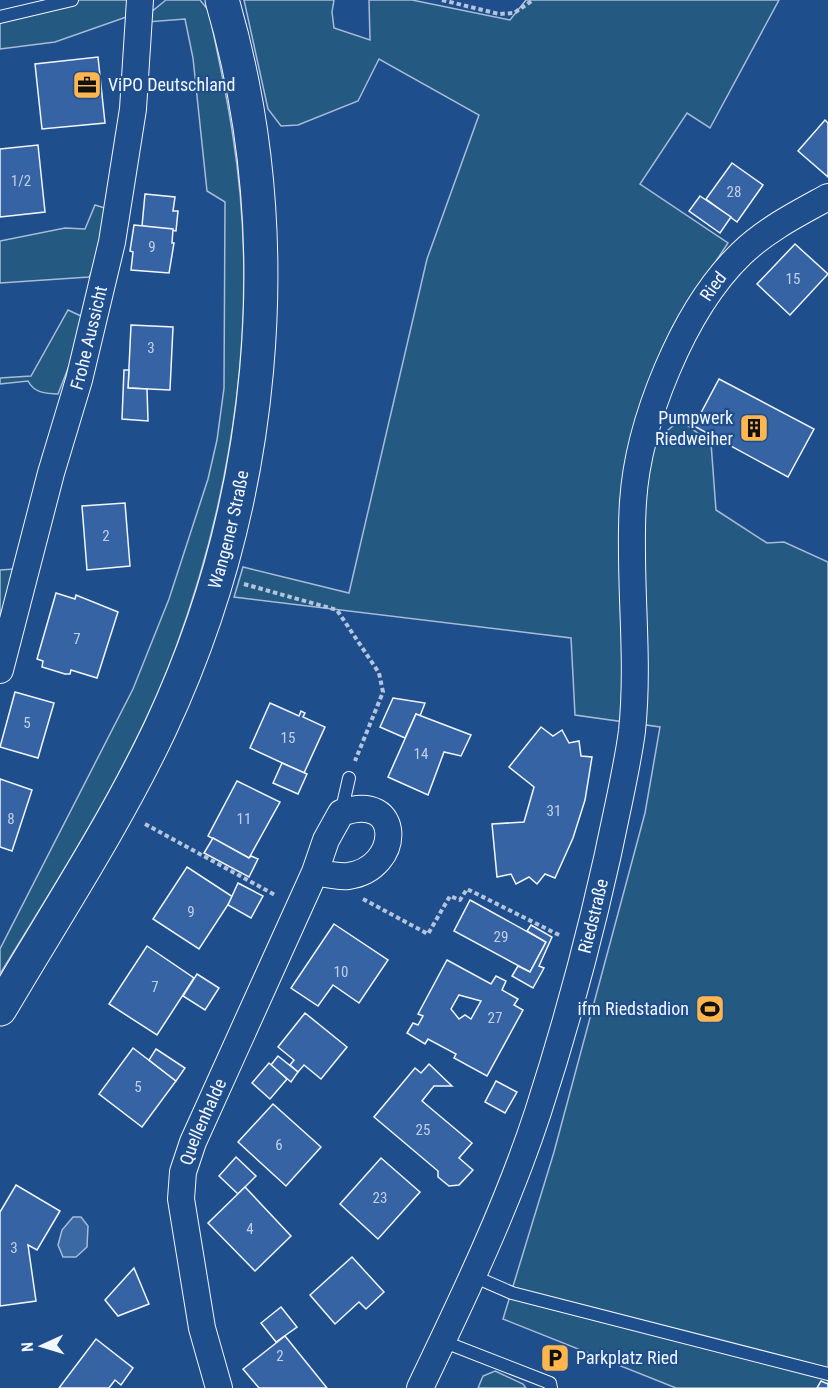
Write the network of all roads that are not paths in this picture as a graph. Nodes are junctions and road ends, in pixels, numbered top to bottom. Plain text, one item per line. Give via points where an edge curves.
1 (72, 0) edge
2 (140, 0) edge
3 (222, 0) edge
4 (0, 17) edge
5 (828, 197) edge
6 (648, 418) joint
7 (0, 670) edge
8 (348, 778) road end
9 (341, 813) junction
10 (315, 872) junction
11 (0, 1010) edge
12 (473, 1276) junction
13 (442, 1341) junction
14 (828, 1374) edge
15 (219, 1388) edge
16 (420, 1388) edge
17 (551, 1388) edge

1 - 4 lane
2 - 7 street, Frohe Aussicht via 133,109 112,242 79,380
3 - 11 main road, Wangener Straße via 245,105 260,234 258,344 250,432 232,527 202,626 159,730
5 - 6 street, Ried via 789,217 739,256 704,302 675,353
6 - 12 street, Riedstraße via 633,501 632,730 619,800 586,949 538,1114
8 - 9 lane
9 - 10 street, Quellenhalde
9 - 10 street via 361,807 379,813 390,831 388,843 372,868 339,876
10 - 15 street, Quellenhalde via 183,1172 180,1199 184,1232 202,1328
12 - 13 street, Riedstraße
12 - 14 lane via 512,1293
13 - 16 street, Riedstraße
13 - 17 lane via 529,1373 550,1383

